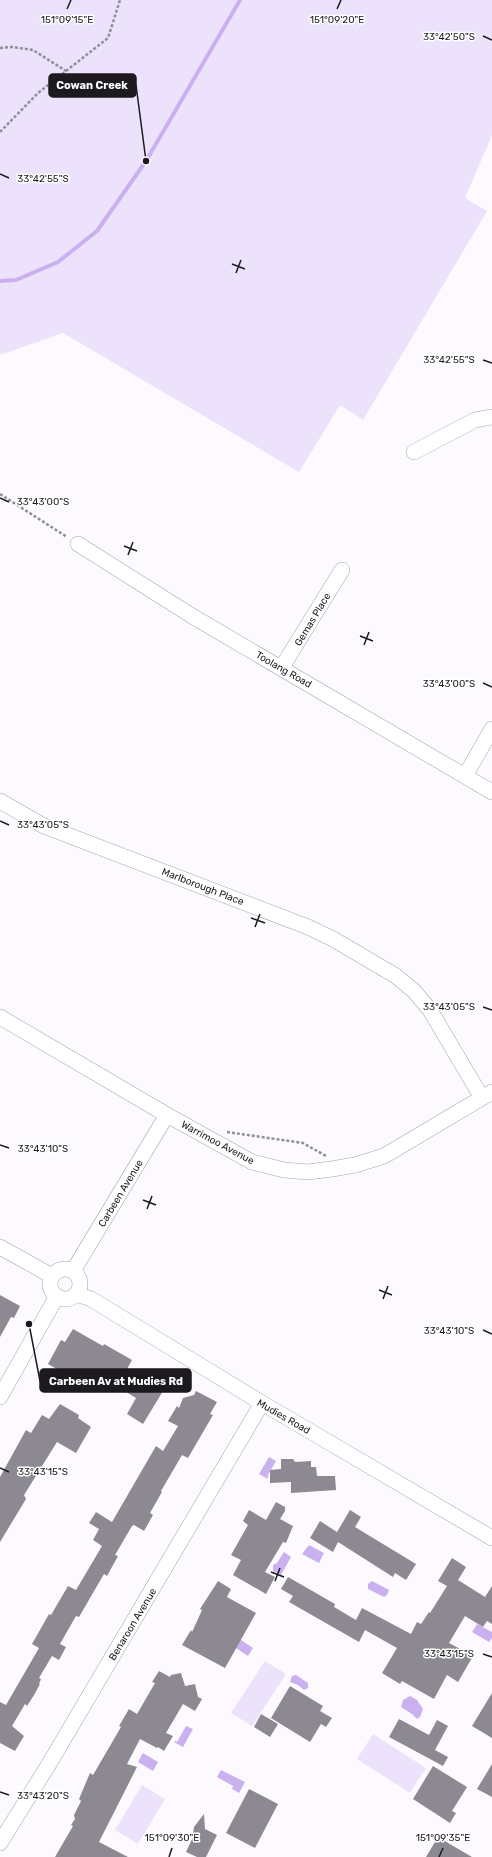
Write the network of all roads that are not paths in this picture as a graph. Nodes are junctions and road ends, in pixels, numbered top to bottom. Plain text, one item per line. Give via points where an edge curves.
1 (492, 417) edge
2 (414, 452) dead end
3 (78, 544) road end
4 (342, 570) dead end
5 (282, 667) junction
6 (492, 729) edge
7 (464, 776) junction
8 (492, 792) edge
9 (0, 801) edge
10 (0, 1016) edge
11 (487, 1095) edge
12 (166, 1115) junction
13 (0, 1247) edge
14 (73, 1271) junction
15 (52, 1276) junction
16 (76, 1294) junction
17 (57, 1296) junction
18 (0, 1397) edge
19 (262, 1403) junction
20 (492, 1538) edge
21 (0, 1843) edge

1 - 2 street via 475,420
3 - 5 street, Toolang Road via 192,616
4 - 5 street, Gemas Place
5 - 7 street, Toolang Road
6 - 7 street
7 - 8 street, Toolang Road
9 - 11 street, Marlborough Place via 44,826 308,927 396,976 414,991 430,1010
10 - 12 street, Warrimoo Avenue
11 - 12 street, Warrimoo Avenue via 384,1156 355,1165 308,1172 284,1170 252,1162
12 - 14 street, Carbeen Avenue
13 - 15 street
14 - 15 street via 63,1269
14 - 16 street via 79,1279
15 - 17 street via 51,1290
16 - 17 street via 67,1298
16 - 19 street, Mudies Road via 91,1300
17 - 18 street
19 - 20 street, Mudies Road
19 - 21 street, Benaroon Avenue

